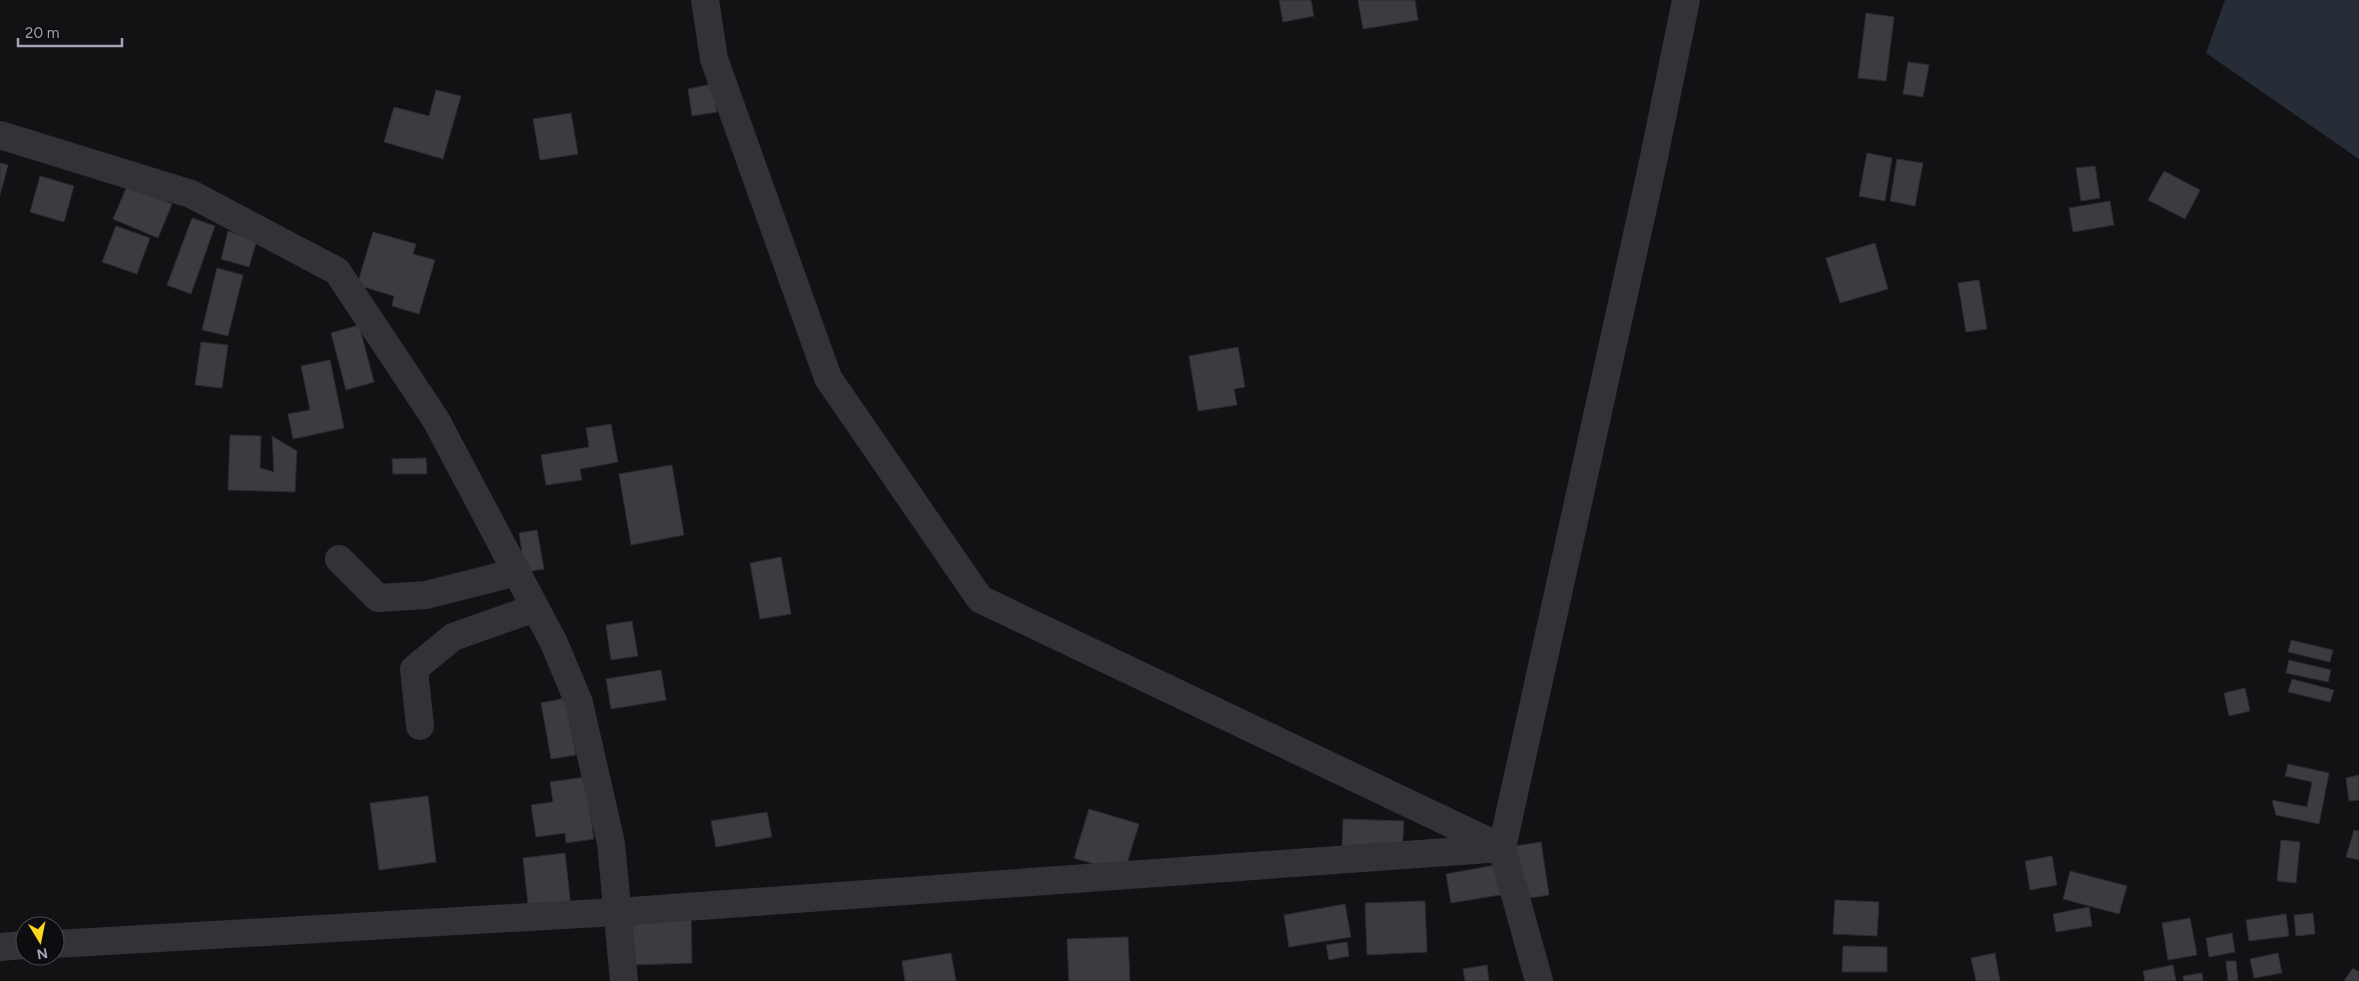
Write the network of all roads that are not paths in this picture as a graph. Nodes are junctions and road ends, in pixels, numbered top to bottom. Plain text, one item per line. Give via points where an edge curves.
1 (705, 0) edge
2 (1686, 0) edge
3 (0, 135) edge
4 (339, 559) dead end
5 (516, 572) junction
6 (535, 608) junction
7 (420, 726) dead end
8 (1502, 848) junction
9 (617, 912) junction
10 (65, 943) edge
11 (15, 946) edge
12 (0, 947) edge
13 (624, 981) edge
14 (1539, 981) edge

1 - 8 street via 714,59 828,378 980,599
2 - 8 street
3 - 5 street via 191,194 337,271 436,420
4 - 5 street via 378,598 426,595
5 - 6 street
6 - 7 street via 453,637 414,669
6 - 9 street via 554,643 579,703 611,843
8 - 9 street
8 - 14 street
9 - 10 street
9 - 13 street
11 - 12 street

